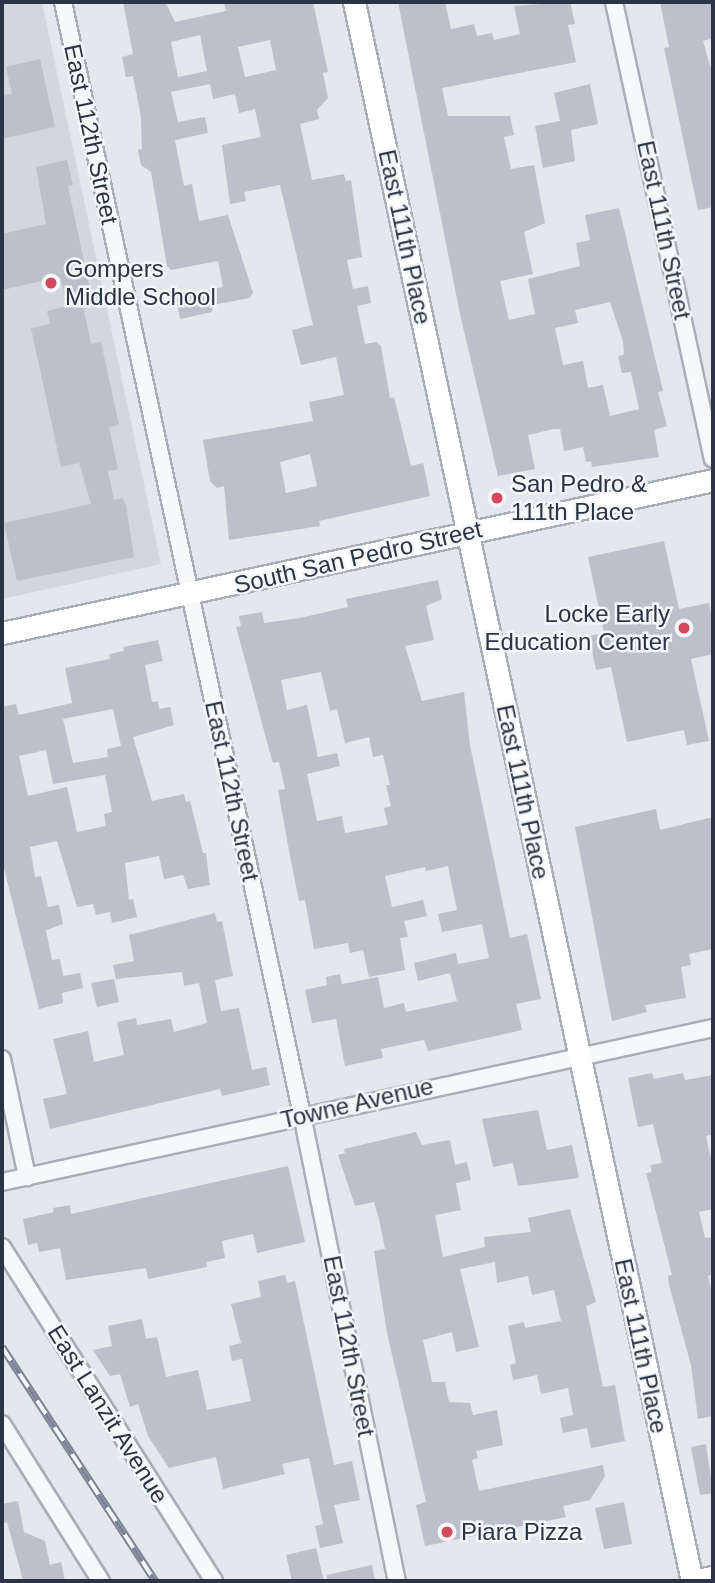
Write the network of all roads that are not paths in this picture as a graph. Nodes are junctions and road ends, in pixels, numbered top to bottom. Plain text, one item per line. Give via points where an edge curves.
1 (63, 2) edge
2 (354, 2) edge
3 (614, 2) edge
4 (713, 458) edge
5 (713, 480) edge
6 (469, 532) junction
7 (189, 595) junction
8 (2, 633) edge
9 (713, 1028) edge
10 (580, 1054) junction
11 (2, 1059) edge
12 (302, 1115) junction
13 (27, 1177) junction
14 (2, 1182) edge
15 (2, 1247) edge
16 (2, 1424) edge
17 (713, 1577) edge
18 (101, 1581) edge
19 (214, 1581) edge
20 (397, 1581) edge
21 (692, 1581) edge

1 - 7 street, East 112th Street
2 - 6 street, East 111th Place
3 - 4 street, East 111th Street
5 - 6 street, South San Pedro Street
6 - 7 street, South San Pedro Street
6 - 10 street, East 111th Place
7 - 8 street, South San Pedro Street
7 - 12 street, East 112th Street
9 - 10 street, Towne Avenue
10 - 12 street, Towne Avenue
10 - 21 street, East 111th Place
11 - 13 street
12 - 13 street, Towne Avenue
12 - 20 street, East 112th Street
13 - 14 street, Towne Avenue
15 - 19 street, East Lanzit Avenue
16 - 18 street
17 - 21 street

